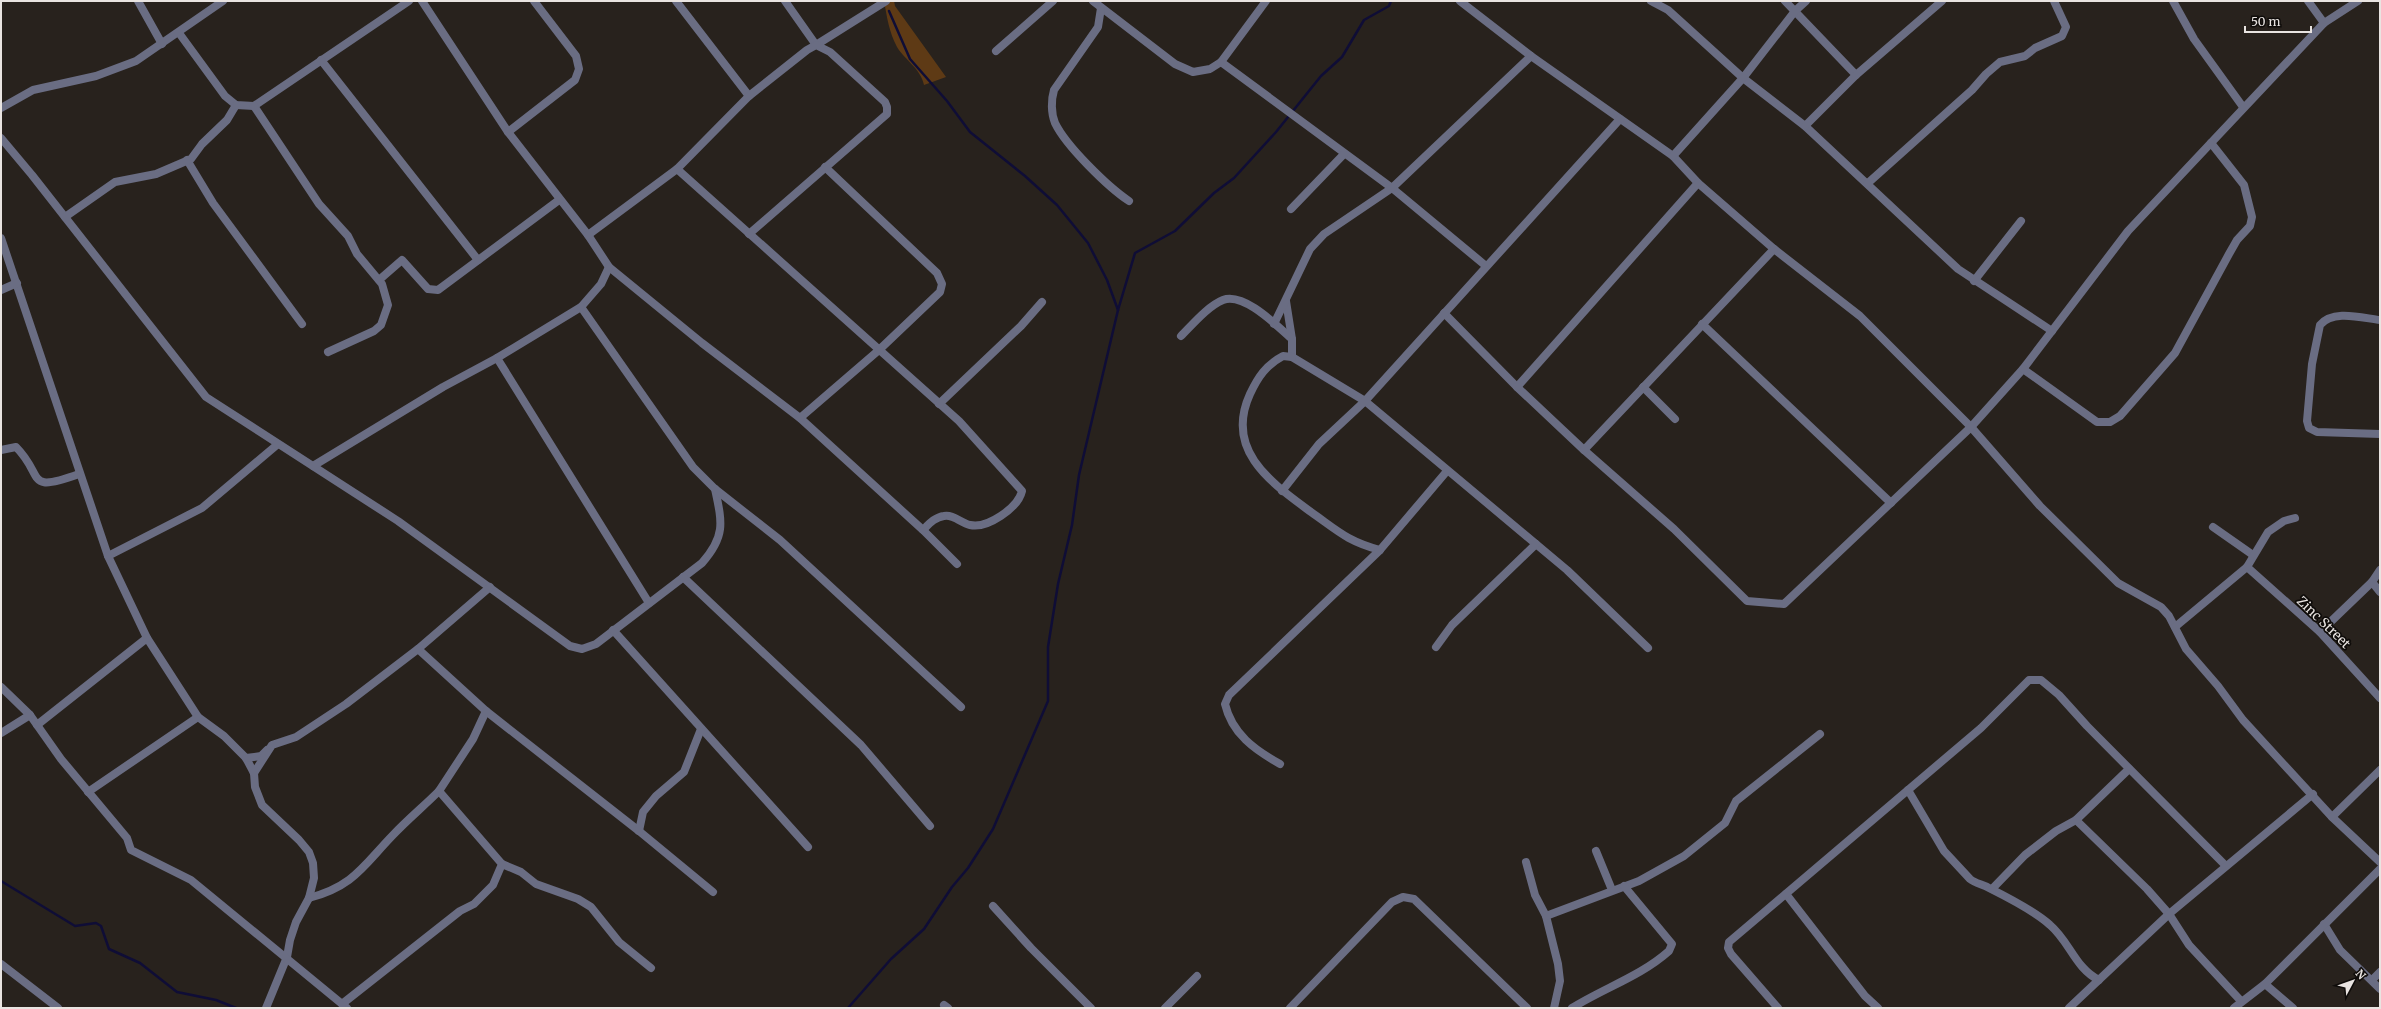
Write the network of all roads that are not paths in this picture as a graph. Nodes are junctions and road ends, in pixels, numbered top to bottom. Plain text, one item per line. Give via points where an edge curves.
1 (138, 1) edge
2 (223, 1) edge
3 (409, 1) edge
4 (422, 1) edge
5 (534, 1) edge
6 (676, 1) edge
7 (785, 1) edge
8 (886, 1) edge
9 (1053, 1) edge
10 (1093, 1) edge
11 (1266, 1) edge
12 (1460, 1) edge
13 (1651, 1) edge
14 (1785, 1) edge
15 (1806, 1) edge
16 (1942, 1) edge
17 (2054, 1) edge
18 (2173, 1) edge
19 (2308, 1) edge
20 (2358, 1) edge
21 (1101, 8) junction
22 (1795, 11) junction
23 (2324, 23) junction
24 (179, 33) junction
25 (162, 44) junction
26 (816, 45) junction
27 (996, 52) dead end
28 (1531, 56) junction
29 (321, 60) junction
30 (1221, 62) junction
31 (1856, 75) junction
32 (1743, 78) junction
33 (749, 96) junction
34 (236, 105) junction
35 (254, 106) junction
36 (2243, 106) junction
37 (1, 108) edge
38 (1620, 119) junction
39 (1805, 126) junction
40 (508, 132) junction
41 (1, 138) edge
42 (2211, 143) junction
43 (1344, 154) junction
44 (1672, 156) junction
45 (187, 160) junction
46 (825, 167) junction
47 (677, 169) junction
48 (1698, 183) junction
49 (1868, 183) junction
50 (1392, 188) junction
51 (559, 200) junction
52 (1129, 200) dead end
53 (1291, 209) dead end
54 (65, 217) junction
55 (2021, 221) dead end
56 (749, 234) junction
57 (588, 235) junction
58 (1, 238) edge
59 (1774, 248) junction
60 (478, 260) junction
61 (1486, 266) junction
62 (609, 267) junction
63 (379, 280) junction
64 (1974, 281) junction
65 (17, 283) junction
66 (1, 290) edge
67 (1286, 301) junction
68 (1042, 302) dead end
69 (581, 307) junction
70 (1444, 313) junction
71 (2380, 320) edge
72 (302, 324) dead end
73 (1274, 324) junction
74 (1702, 324) junction
75 (2052, 331) junction
76 (1181, 336) dead end
77 (1292, 339) junction
78 (879, 350) junction
79 (328, 352) dead end
80 (1292, 357) junction
81 (497, 358) junction
82 (2023, 369) junction
83 (1517, 386) junction
84 (1643, 387) junction
85 (1365, 400) junction
86 (939, 404) junction
87 (800, 418) junction
88 (1675, 419) dead end
89 (1971, 427) junction
90 (2380, 434) edge
91 (278, 444) junction
92 (1, 450) edge
93 (1584, 450) junction
94 (313, 466) junction
95 (1447, 471) junction
96 (79, 474) junction
97 (715, 489) junction
98 (1282, 491) junction
99 (1891, 504) junction
100 (2295, 518) dead end
101 (2213, 527) dead end
102 (924, 530) junction
103 (1536, 544) junction
104 (1380, 550) junction
105 (2253, 555) junction
106 (108, 556) junction
107 (957, 564) dead end
108 (2247, 567) junction
109 (2380, 570) edge
110 (683, 577) junction
111 (2372, 582) junction
112 (490, 587) junction
113 (2380, 592) edge
114 (650, 603) junction
115 (2175, 627) junction
116 (613, 630) junction
117 (2320, 632) junction
118 (147, 638) junction
119 (1436, 647) dead end
120 (1648, 648) dead end
121 (418, 649) junction
122 (1, 687) edge
123 (2380, 698) edge
124 (962, 707) dead end
125 (486, 711) junction
126 (30, 715) junction
127 (198, 717) junction
128 (37, 724) junction
129 (701, 729) junction
130 (1, 733) edge
131 (1820, 734) dead end
132 (272, 745) junction
133 (246, 758) junction
134 (1280, 764) dead end
135 (2129, 769) junction
136 (2380, 770) edge
137 (254, 773) junction
138 (1908, 790) junction
139 (439, 791) junction
140 (88, 792) junction
141 (2313, 794) junction
142 (2332, 817) junction
143 (2076, 820) junction
144 (930, 826) dead end
145 (639, 831) junction
146 (808, 847) dead end
147 (1596, 851) dead end
148 (1526, 862) dead end
149 (2380, 862) edge
150 (502, 864) junction
151 (2226, 866) junction
152 (2380, 869) edge
153 (1624, 886) junction
154 (1992, 889) junction
155 (1612, 890) junction
156 (713, 892) dead end
157 (1786, 894) junction
158 (309, 898) junction
159 (993, 906) dead end
160 (2169, 914) junction
161 (1546, 916) junction
162 (2324, 924) junction
163 (287, 958) junction
164 (1, 964) edge
165 (651, 968) dead end
166 (2380, 972) edge
167 (1197, 976) dead end
168 (2099, 980) junction
169 (2372, 980) junction
170 (2265, 984) junction
171 (2380, 989) edge
172 (2241, 1001) junction
173 (345, 1006) edge
174 (58, 1008) edge
175 (266, 1008) edge
176 (1091, 1008) edge
177 (1165, 1008) edge
178 (1290, 1008) edge
179 (1527, 1008) edge
180 (1554, 1008) edge
181 (1572, 1008) edge
182 (1778, 1008) edge
183 (1878, 1008) edge
184 (2069, 1008) edge
185 (2234, 1008) edge
186 (2293, 1008) edge

1 - 25 street
2 - 24 street
3 - 29 street
4 - 40 street
5 - 40 street via 576,56 579,62 578,74 575,80
6 - 33 street
7 - 26 street
8 - 26 street
9 - 27 street
10 - 21 street
11 - 30 street
12 - 28 street
13 - 32 street via 1668,10
14 - 22 street
15 - 22 street
16 - 31 street
17 - 49 street via 2066,27 2062,36 2035,48 2025,56 2000,62
18 - 36 street via 2194,39
19 - 23 street
20 - 23 street
21 - 30 street via 1175,64 1193,72 1210,69
21 - 52 street via 1098,28 1054,90 1052,112 1056,123 1087,163
22 - 31 street
22 - 32 street
23 - 36 street
24 - 25 street
24 - 34 street via 225,96
25 - 37 street via 136,61 96,76 34,90
26 - 33 street via 806,50
26 - 46 street via 830,52 888,107 887,114
28 - 38 street
28 - 50 street
29 - 35 street
29 - 60 street
30 - 43 street
31 - 39 street
32 - 39 street
32 - 44 street
33 - 47 street
34 - 35 street
34 - 45 street via 227,120 202,144 192,159
35 - 63 street via 319,204 345,233 357,254
36 - 42 street
38 - 44 street
38 - 61 street
39 - 49 street
40 - 51 street
41 - 54 street
42 - 75 street via 2128,231
42 - 82 street via 2244,185 2252,217 2250,226 2237,240 2205,294 2175,353 2120,416 2103,424
43 - 50 street
43 - 53 street
44 - 48 street
45 - 54 street via 156,174 115,182
45 - 72 street via 217,209
46 - 56 street
46 - 78 street via 937,273 942,284 940,292
47 - 56 street
47 - 57 street
48 - 59 street
48 - 83 street
49 - 64 street via 1958,269
50 - 61 street
50 - 67 street via 1324,234 1310,249
51 - 57 street
51 - 60 street
54 - 91 street via 206,397
55 - 64 street
56 - 78 street
57 - 62 street
58 - 65 street
59 - 74 street
59 - 89 street via 1860,316
60 - 63 street via 438,290 419,280 402,260
61 - 70 street
62 - 69 street via 601,284
62 - 87 street
63 - 79 street via 388,306 384,322 374,331
64 - 75 street
65 - 66 street
65 - 96 street
67 - 73 street
67 - 77 street
68 - 86 street via 1021,326
69 - 81 street
69 - 97 street via 693,467
70 - 83 street
70 - 85 street
71 - 90 street via 2337,316 2324,319 2320,324 2312,364 2307,421 2309,428 2317,432
73 - 76 street via 1245,302 1232,298 1217,304
73 - 77 street
74 - 84 street
74 - 99 street
75 - 82 street
77 - 80 street
78 - 86 street
78 - 87 street
80 - 85 street
80 - 98 street via 1282,356 1270,363 1258,378 1248,400 1243,427 1247,450 1256,466
81 - 94 street via 443,387
81 - 114 street
82 - 89 street
83 - 93 street
84 - 88 street
84 - 93 street
85 - 95 street
85 - 98 street via 1319,444
86 - 102 street via 958,421 1022,491 1021,497 994,520 981,525 970,525 944,515 935,519
87 - 102 street
89 - 99 street
89 - 115 street via 2040,506 2118,583 2153,602 2169,616
91 - 94 street
91 - 106 street via 202,508
92 - 96 street via 16,447 34,476 44,483
93 - 99 street via 1674,529 1747,601 1779,605 1789,602
94 - 112 street via 398,521
95 - 103 street
95 - 104 street
96 - 106 street
97 - 110 street via 722,524 719,539 702,563
97 - 124 street via 780,540
98 - 104 street via 1346,538
100 - 105 street via 2284,521 2268,532
101 - 105 street
102 - 107 street
103 - 119 street via 1452,625
103 - 120 street via 1567,570
104 - 134 street via 1229,695 1225,704 1233,725 1258,752
105 - 108 street
106 - 118 street
108 - 115 street
108 - 117 street, Zinc Street
109 - 111 street
110 - 114 street
110 - 144 street via 861,744
111 - 113 street
111 - 117 street
112 - 116 street via 570,646 582,649 596,644
112 - 121 street
114 - 116 street
115 - 141 street via 2186,649 2243,720
116 - 129 street
117 - 123 street, Zinc Street
118 - 127 street
118 - 128 street
121 - 125 street
121 - 132 street via 322,722 296,737
122 - 126 street
125 - 139 street via 473,739
125 - 145 street
126 - 128 street
126 - 130 street
127 - 133 street via 224,736
127 - 140 street
128 - 140 street
129 - 145 street via 684,772 656,796 643,812
129 - 146 street
131 - 153 street via 1736,801 1725,823 1684,856 1639,881
132 - 133 street via 261,756
132 - 137 street
133 - 137 street
135 - 138 street via 2059,695 2042,680 2033,679 1981,728
135 - 143 street
135 - 151 street
136 - 142 street
137 - 158 street via 254,787 262,805 309,852 314,878
138 - 154 street via 1944,851 1975,883
138 - 157 street
139 - 150 street
139 - 158 street via 393,835 354,878 340,888
140 - 163 street via 127,838 131,850 191,880
141 - 142 street
141 - 151 street
142 - 149 street
143 - 154 street via 2056,831 2025,855
143 - 160 street via 2129,869
145 - 156 street
147 - 155 street
148 - 161 street via 1535,894
150 - 165 street via 520,872 536,884 578,899 591,907 620,942
150 - 173 street via 493,885 474,904 460,912
151 - 160 street
152 - 162 street
153 - 155 street
153 - 181 street via 1672,944 1669,951 1628,980 1597,993
154 - 168 street via 2050,925 2060,935 2082,968
155 - 161 street
157 - 182 street via 1729,942 1728,948
157 - 183 street via 1865,996
158 - 163 street via 296,922
159 - 176 street
160 - 168 street
160 - 172 street via 2189,945
161 - 180 street via 1560,981
162 - 169 street via 2340,950
162 - 170 street
163 - 173 street
163 - 175 street
164 - 174 street
166 - 169 street
167 - 177 street
168 - 184 street
169 - 171 street
170 - 172 street
170 - 186 street
172 - 185 street
178 - 179 street via 1392,902 1403,897 1414,899

